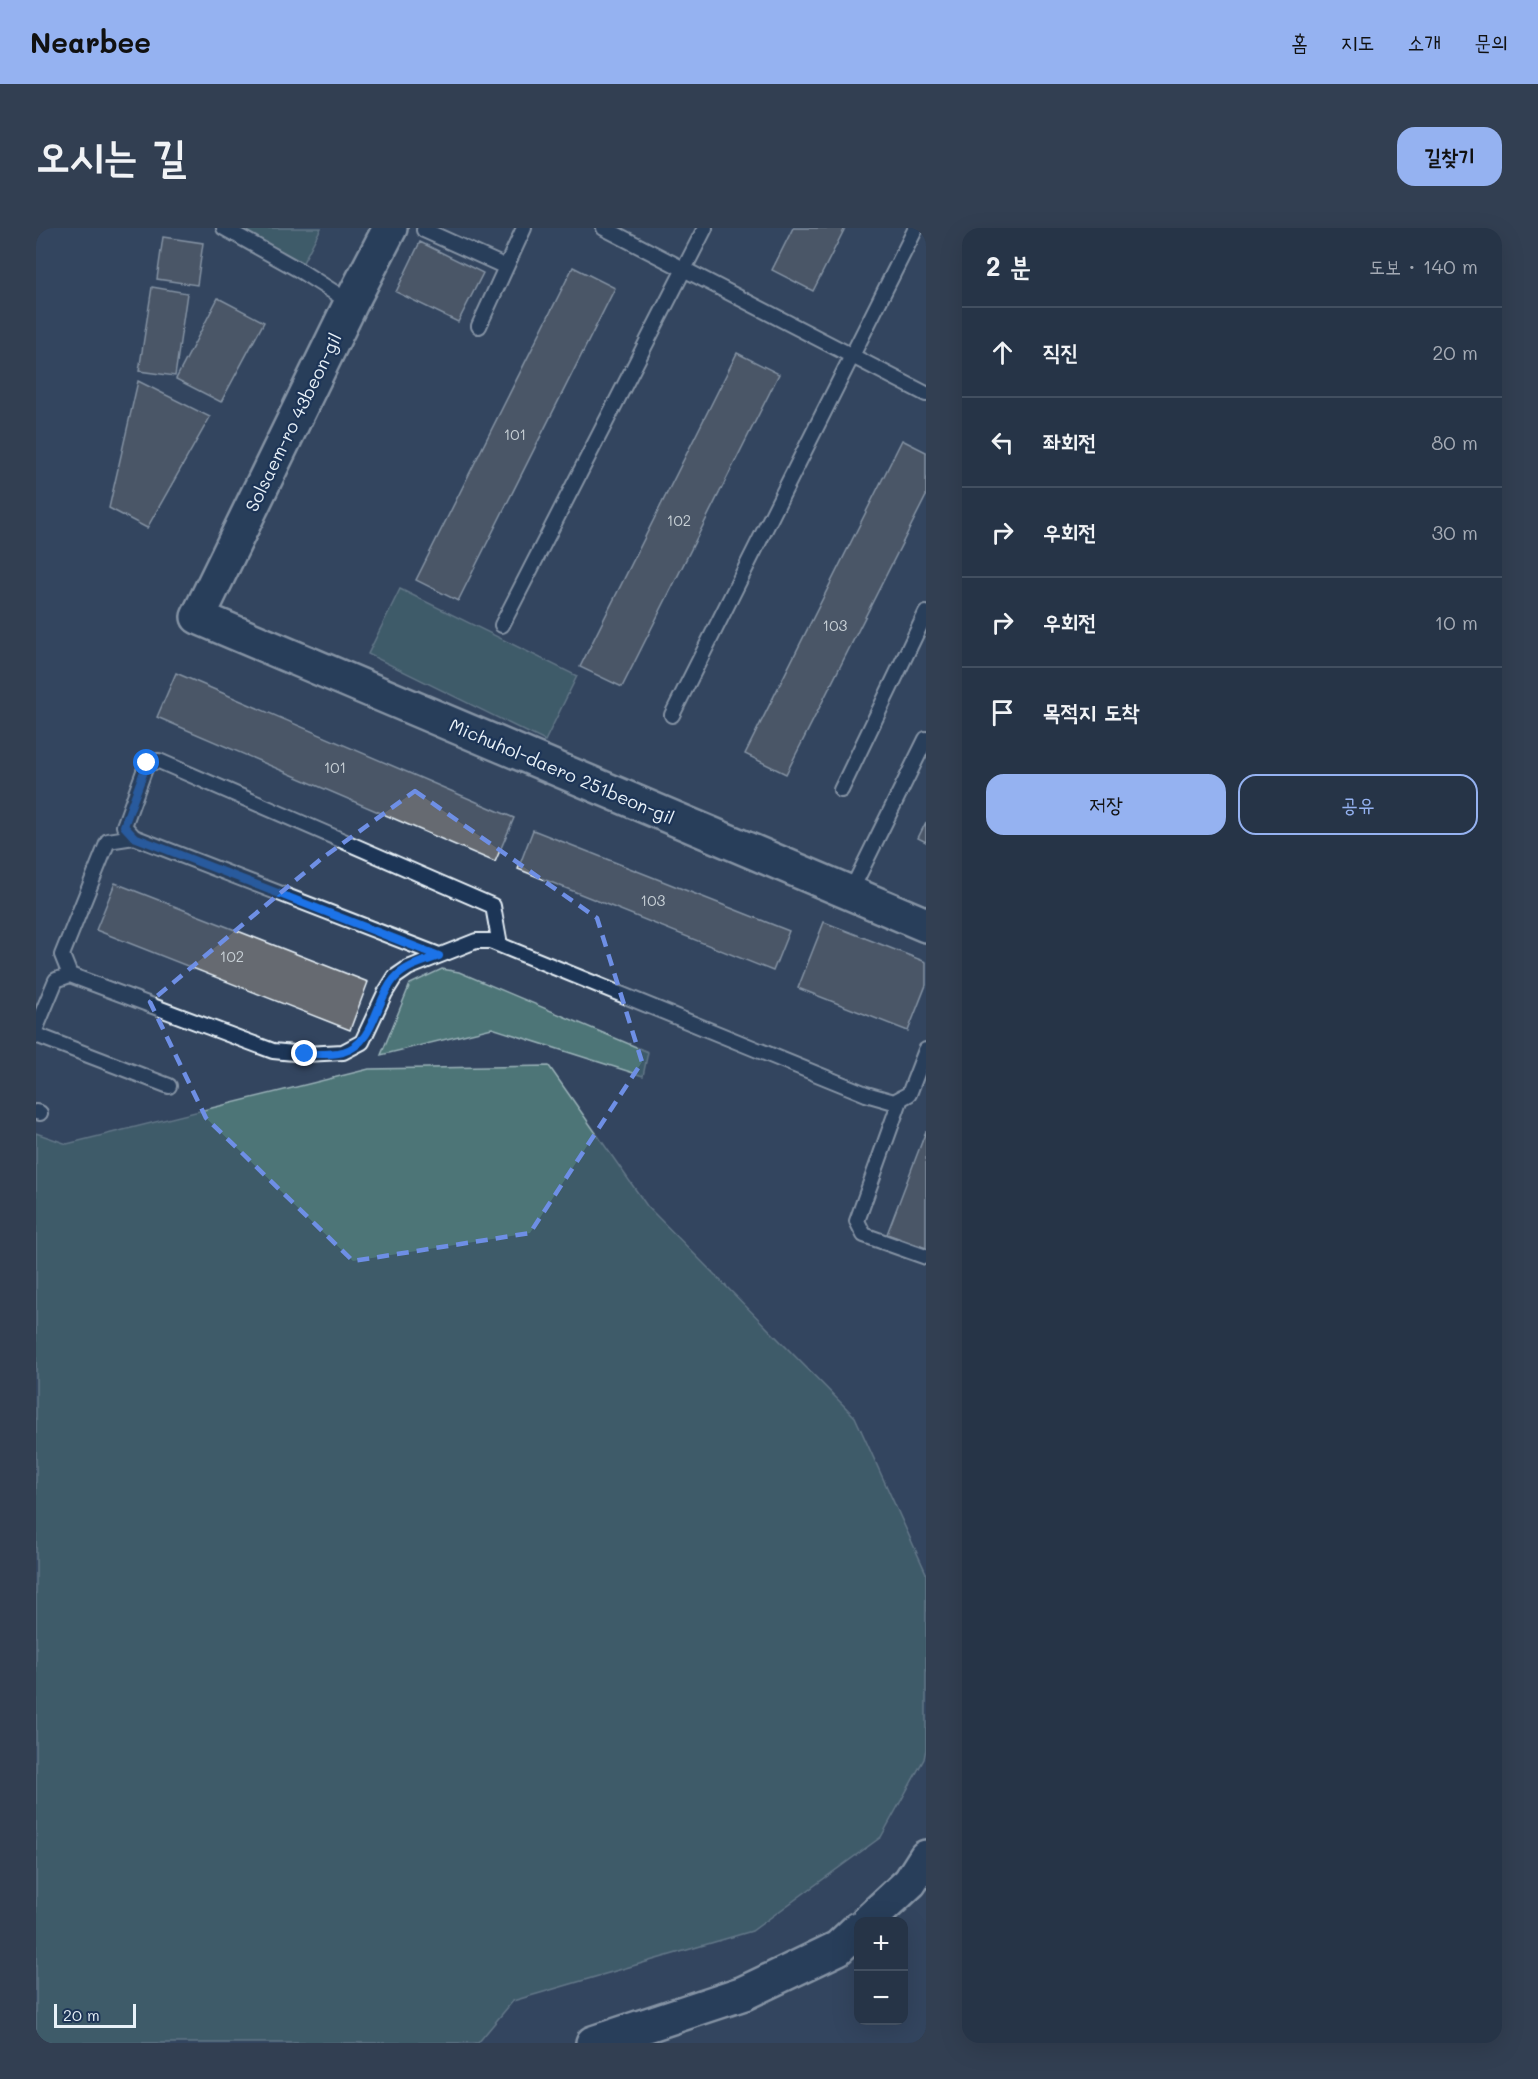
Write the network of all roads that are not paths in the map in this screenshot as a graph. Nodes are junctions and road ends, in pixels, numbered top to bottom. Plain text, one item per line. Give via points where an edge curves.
1 (224, 228) edge
2 (390, 228) edge
3 (524, 228) edge
4 (603, 228) edge
5 (705, 228) edge
6 (916, 228) edge
7 (424, 230) dead end
8 (506, 267) junction
9 (684, 270) junction
10 (351, 303) junction
11 (479, 326) dead end
12 (853, 357) junction
13 (926, 394) edge
14 (926, 613) edge
15 (198, 617) joint
16 (502, 625) dead end
17 (672, 715) dead end
18 (926, 739) edge
19 (841, 790) dead end
20 (134, 837) junction
21 (850, 893) junction
22 (926, 925) edge
23 (500, 945) junction
24 (439, 956) junction
25 (70, 975) junction
26 (36, 1028) edge
27 (36, 1035) edge
28 (926, 1050) edge
29 (169, 1086) dead end
30 (901, 1098) junction
31 (926, 1257) edge
32 (926, 1857) edge
33 (872, 1917) edge
34 (854, 1933) edge
35 (593, 2043) edge

1 - 10 lane
2 - 10 street, Solsaem-ro 43beon-gil
3 - 8 lane
4 - 9 lane
5 - 9 lane
6 - 12 lane
7 - 8 lane
8 - 11 lane
9 - 12 lane
9 - 16 lane
10 - 15 street, Solsaem-ro 43beon-gil
12 - 13 lane
12 - 17 lane
14 - 19 lane
15 - 21 street, Michuhol-daero 251beon-gil
18 - 21 lane
20 - 23 lane via 124,826 147,763 159,761 494,906
20 - 24 lane
20 - 25 lane via 108,841 62,955
21 - 22 street, Michuhol-daero 251beon-gil
23 - 24 lane via 476,941
23 - 30 lane via 866,1094 894,1101
24 - 25 lane via 395,977 362,1042 343,1052 305,1054 273,1051
25 - 26 lane via 56,980
27 - 29 lane
28 - 30 lane via 909,1094
30 - 31 lane via 857,1221 864,1235
32 - 33 street via 910,1882
34 - 35 street via 838,1948 744,1993

